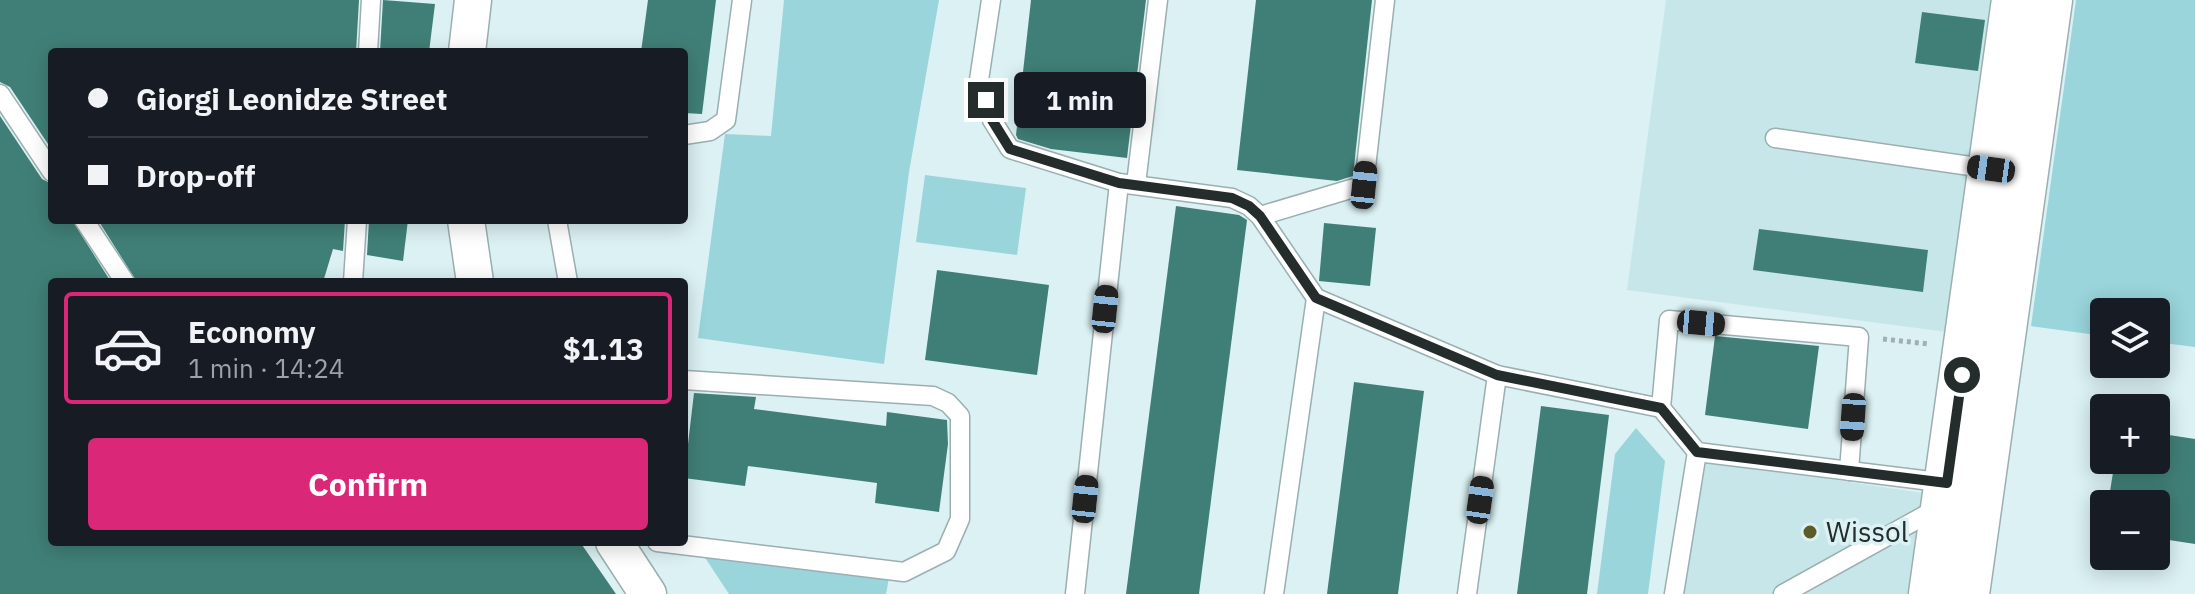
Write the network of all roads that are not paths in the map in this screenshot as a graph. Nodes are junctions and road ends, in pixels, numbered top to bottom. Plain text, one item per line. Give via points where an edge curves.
1 (371, 0) edge
2 (742, 0) edge
3 (991, 0) edge
4 (1158, 0) edge
5 (1385, 0) edge
6 (2014, 0) edge
7 (2050, 0) edge
8 (468, 1) edge
9 (368, 48) edge
10 (467, 48) edge
11 (0, 94) edge
12 (688, 134) edge
13 (1775, 138) dead end
14 (48, 166) edge
15 (1991, 169) junction
16 (1128, 183) junction
17 (1260, 216) junction
18 (87, 224) edge
19 (357, 224) edge
20 (467, 224) edge
21 (558, 224) edge
22 (122, 278) edge
23 (353, 278) edge
24 (474, 278) edge
25 (567, 278) edge
26 (1316, 298) junction
27 (1497, 375) junction
28 (688, 380) edge
29 (1661, 408) junction
30 (1697, 452) junction
31 (1849, 471) junction
32 (1957, 492) junction
33 (617, 546) edge
34 (688, 546) edge
35 (648, 594) edge
36 (1075, 594) edge
37 (1274, 594) edge
38 (1467, 594) edge
39 (1674, 594) edge
40 (1783, 594) edge
41 (1931, 594) edge
42 (1967, 594) edge

1 - 9 lane
2 - 12 lane via 726,120 710,131
3 - 16 lane via 979,80 992,120 1010,149
4 - 16 lane
5 - 17 lane via 1364,185
6 - 15 main road
7 - 32 main road
8 - 10 street
11 - 14 lane
13 - 15 lane
15 - 32 main road via 1966,348
16 - 17 lane via 1232,198
16 - 36 lane
17 - 26 lane
18 - 22 lane
19 - 23 lane
20 - 24 street
21 - 25 lane
26 - 27 lane
26 - 37 lane
27 - 29 lane
27 - 38 lane
28 - 34 lane via 933,396 948,403 960,416 960,519 946,551 904,572
29 - 30 lane
29 - 31 lane via 1669,320 1859,337
30 - 31 lane
30 - 39 lane
31 - 32 lane
32 - 40 lane
32 - 41 main road
32 - 42 main road
33 - 35 street

